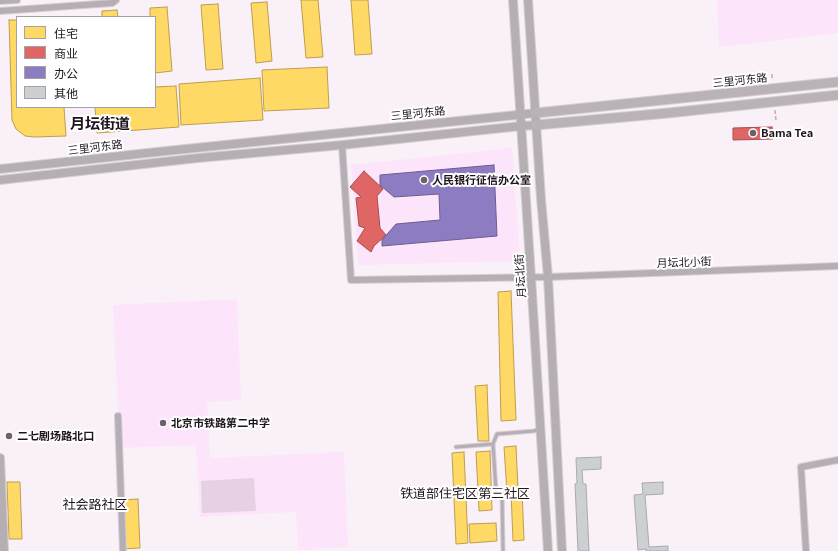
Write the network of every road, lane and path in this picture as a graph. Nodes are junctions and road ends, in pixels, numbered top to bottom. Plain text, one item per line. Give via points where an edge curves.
1 (17, 0) edge
2 (116, 0) edge
3 (513, 0) edge
4 (528, 0) edge
5 (0, 1) edge
6 (0, 11) edge
7 (838, 82) edge
8 (838, 95) edge
9 (536, 113) junction
10 (520, 115) junction
11 (536, 125) junction
12 (521, 126) junction
13 (342, 145) junction
14 (0, 169) edge
15 (0, 180) edge
16 (838, 266) edge
17 (531, 277) junction
18 (548, 277) junction
19 (118, 416) dead end
20 (540, 429) junction
21 (493, 444) junction
22 (456, 447) dead end
23 (0, 458) edge
24 (838, 460) edge
25 (4, 551) edge
26 (123, 551) edge
27 (503, 551) edge
28 (548, 551) edge
29 (562, 551) edge
30 (806, 551) edge

1 - 5 street
2 - 6 street via 112,3
3 - 10 main road, 月坛北街
4 - 9 main road
7 - 9 main road, 三里河东路
8 - 11 main road, 三里河东路
9 - 10 main road, 三里河东路
9 - 11 main road
10 - 12 main road, 月坛北街
10 - 14 main road, 三里河东路
11 - 12 main road, 三里河东路
11 - 18 main road
12 - 13 main road, 三里河东路
12 - 17 main road, 月坛北街
13 - 15 main road, 三里河东路
13 - 17 street, 月坛北小街 via 352,280
16 - 18 street, 月坛北小街
17 - 18 street, 月坛北小街
17 - 20 main road, 月坛北街
18 - 29 main road
19 - 26 street
20 - 21 lane via 497,434
20 - 28 main road, 月坛北街
21 - 22 lane
21 - 27 lane via 496,491 502,491
23 - 25 main road
24 - 30 street via 801,467

